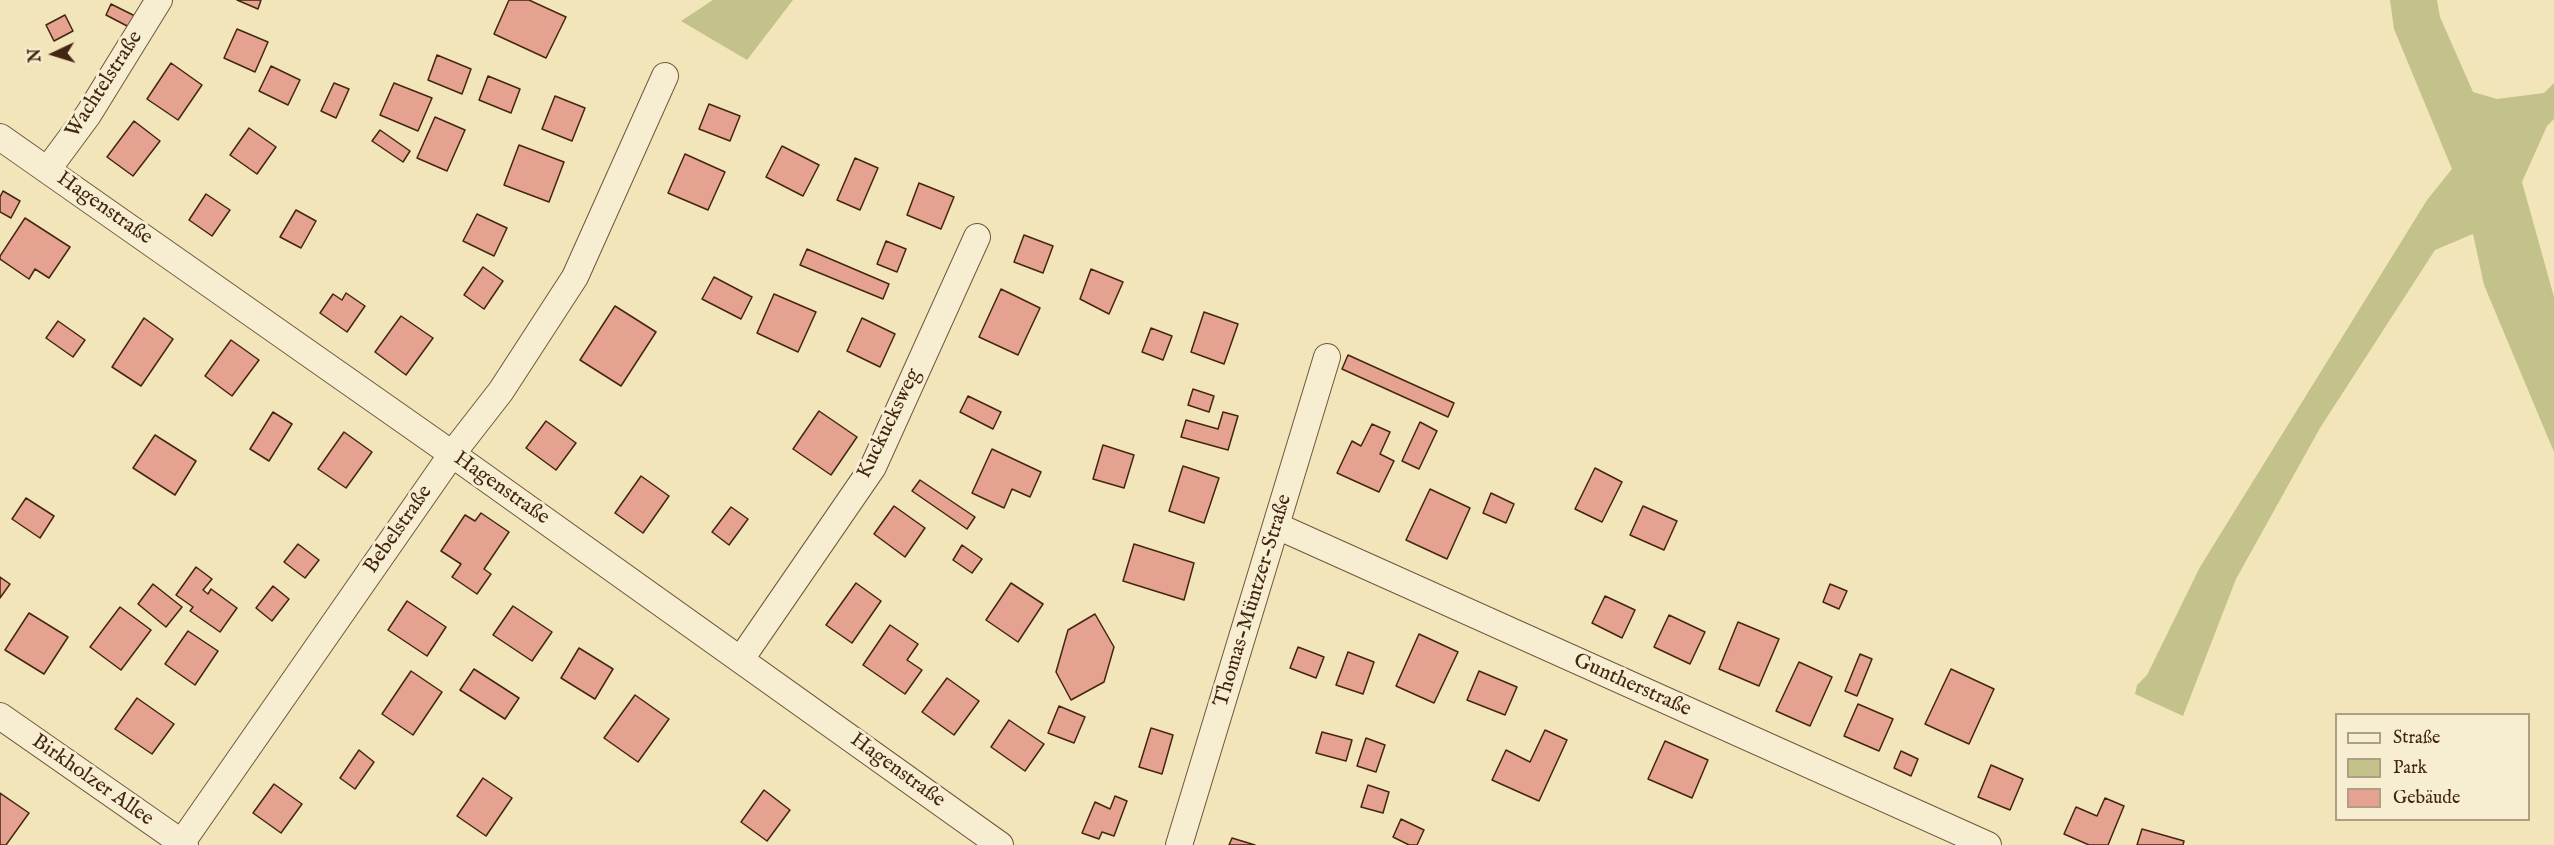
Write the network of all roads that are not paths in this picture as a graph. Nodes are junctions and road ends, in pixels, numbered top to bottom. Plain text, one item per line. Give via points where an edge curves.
1 (159, 0) edge
2 (665, 76) dead end
3 (0, 137) edge
4 (48, 169) junction
5 (977, 237) dead end
6 (1327, 357) dead end
7 (452, 454) junction
8 (1277, 526) junction
9 (741, 659) junction
10 (0, 716) edge
11 (182, 844) edge
12 (1000, 845) edge
13 (1179, 845) edge
14 (1988, 845) edge

1 - 4 street, Wachtelstraße via 88,115
2 - 7 street, Bebelstraße via 575,277 501,391
3 - 4 street, Hagenstraße
4 - 7 street, Hagenstraße
5 - 9 street, Kuckucksweg via 873,467
6 - 8 street, Thomas-Müntzer-Straße
7 - 9 street, Hagenstraße
7 - 11 street, Bebelstraße
8 - 13 street, Thomas-Müntzer-Straße
8 - 14 street, Guntherstraße
9 - 12 street, Hagenstraße
10 - 11 street, Birkholzer Allee

